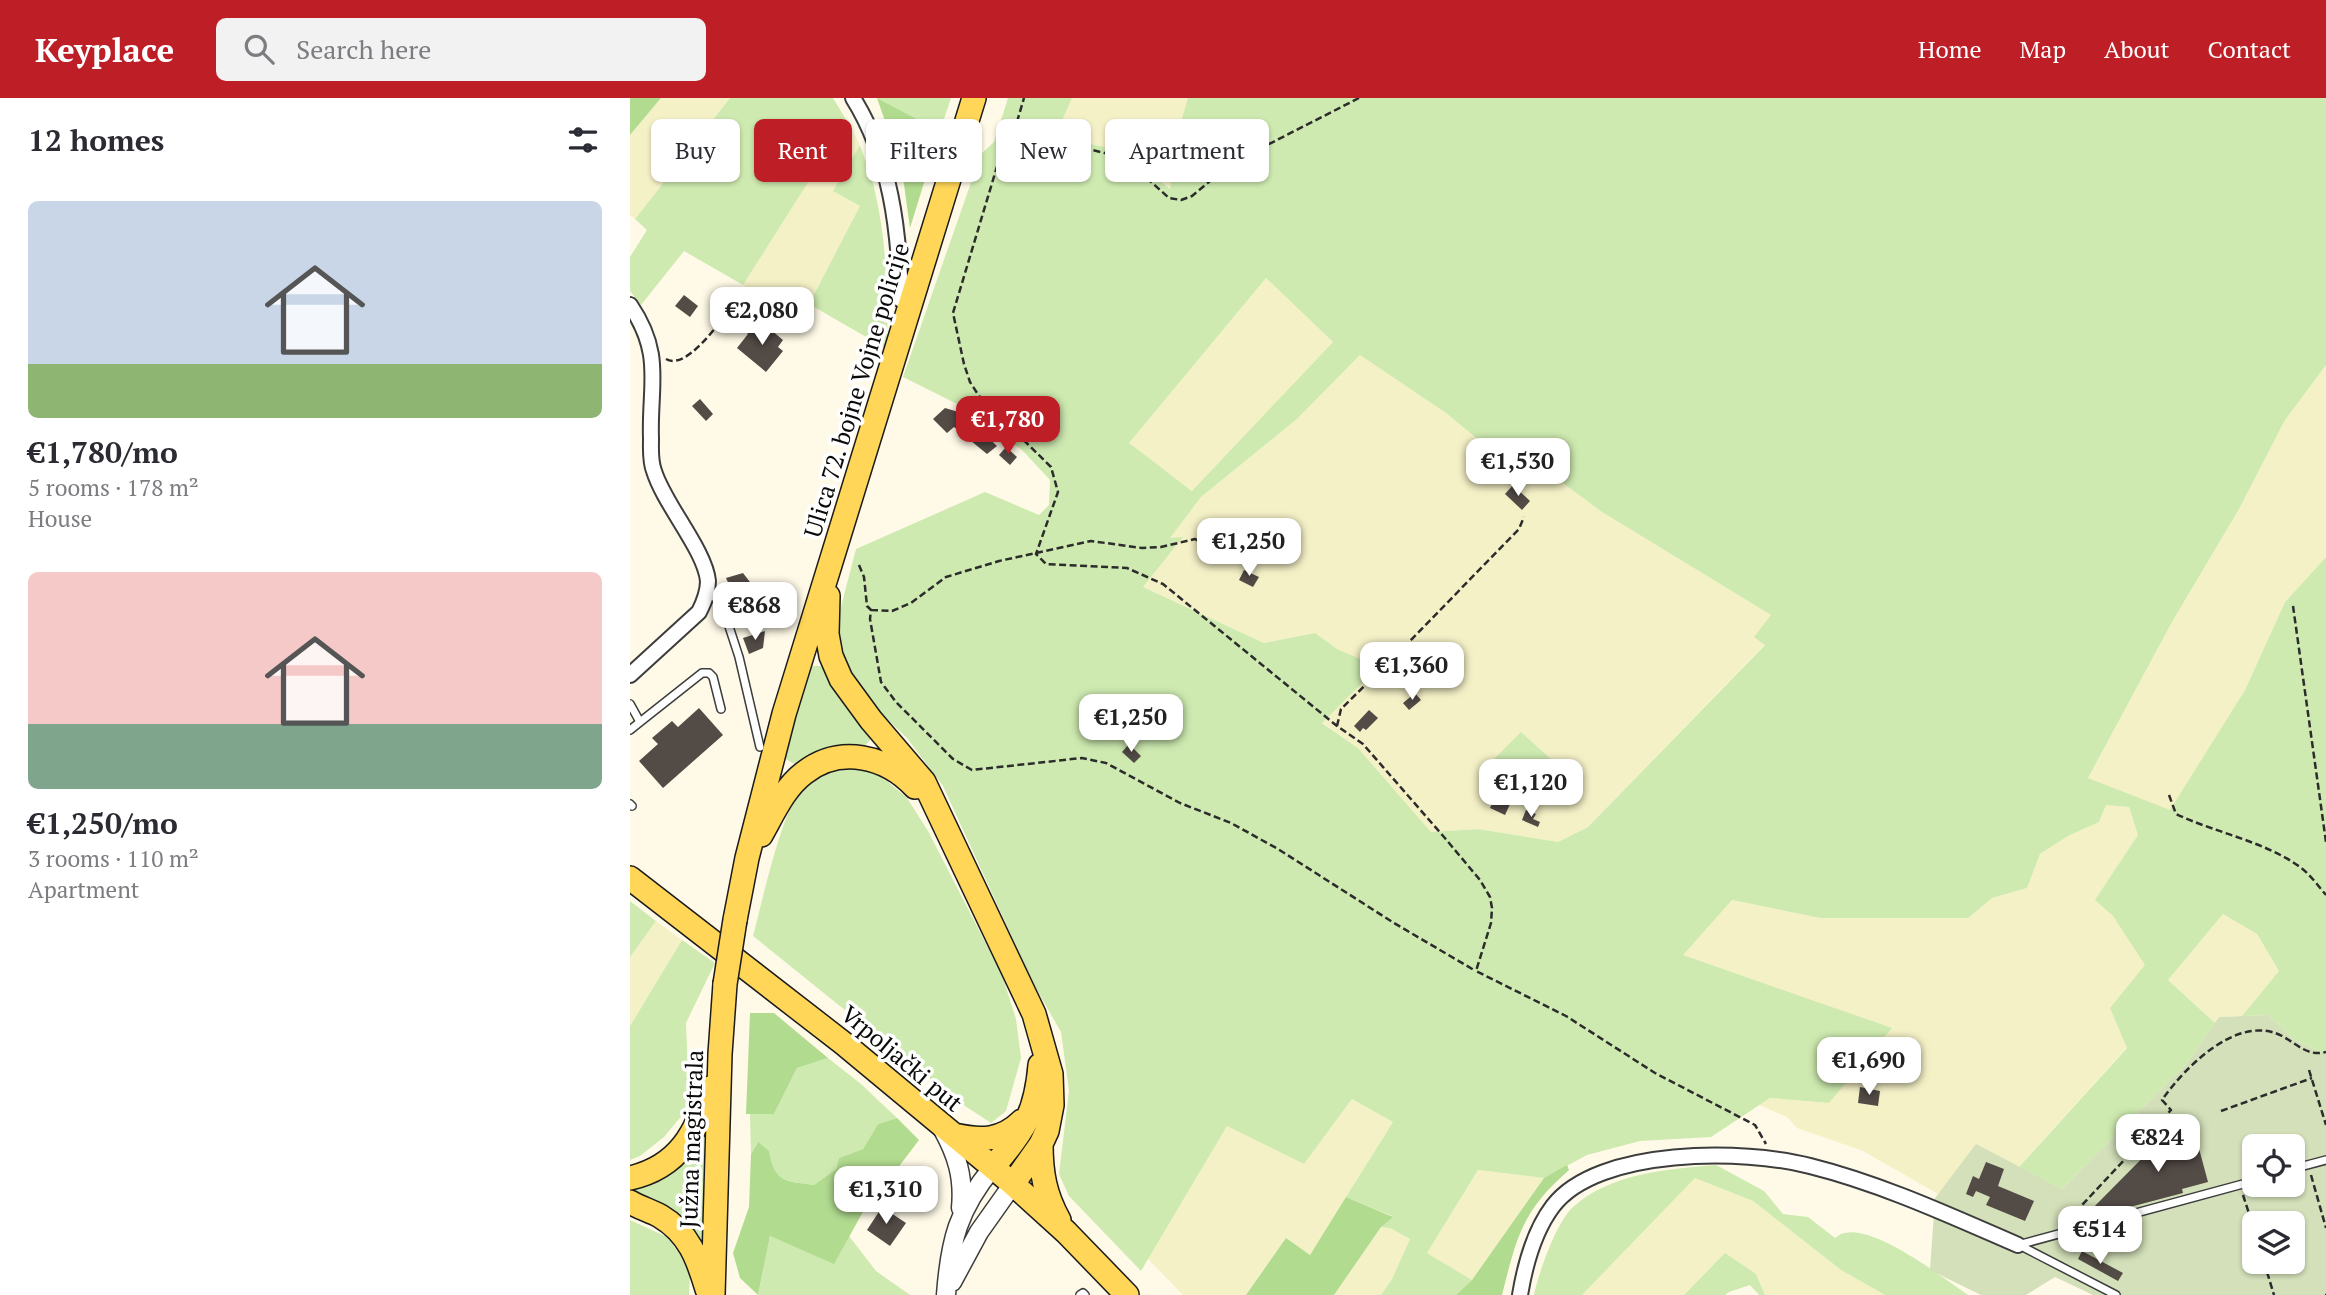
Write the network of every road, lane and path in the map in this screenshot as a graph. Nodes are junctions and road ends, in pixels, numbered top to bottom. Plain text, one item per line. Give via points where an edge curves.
1 (853, 98) edge
2 (974, 98) edge
3 (1024, 98) edge
4 (1359, 98) edge
5 (1018, 119) edge
6 (1091, 150) edge
7 (996, 170) edge
8 (901, 300) dead end
9 (630, 305) edge
10 (730, 309) dead end
11 (652, 359) junction
12 (1524, 517) dead end
13 (1036, 554) junction
14 (1236, 561) dead end
15 (830, 565) junction
16 (859, 565) dead end
17 (707, 590) junction
18 (2293, 606) dead end
19 (871, 610) junction
20 (630, 675) edge
21 (630, 704) edge
22 (721, 709) dead end
23 (640, 722) junction
24 (1337, 726) junction
25 (630, 730) edge
26 (760, 747) dead end
27 (2169, 795) dead end
28 (936, 808) junction
29 (2326, 842) edge
30 (747, 859) junction
31 (630, 878) edge
32 (2326, 895) edge
33 (1476, 971) junction
34 (725, 984) joint
35 (1039, 1037) junction
36 (2326, 1052) edge
37 (720, 1054) junction
38 (2309, 1070) dead end
39 (2312, 1078) junction
40 (1032, 1110) junction
41 (2221, 1111) dead end
42 (2326, 1125) edge
43 (946, 1129) junction
44 (1041, 1144) junction
45 (1774, 1159) junction
46 (2326, 1160) edge
47 (2309, 1164) junction
48 (2305, 1165) edge
49 (993, 1167) junction
50 (630, 1178) edge
51 (1013, 1184) junction
52 (2240, 1185) joint
53 (630, 1202) edge
54 (2248, 1211) edge
55 (960, 1217) junction
56 (2326, 1228) edge
57 (1066, 1232) junction
58 (2056, 1233) junction
59 (2018, 1245) junction
60 (2268, 1274) edge
61 (708, 1295) edge
62 (713, 1295) edge
63 (947, 1295) edge
64 (1127, 1295) edge
65 (1520, 1295) edge
66 (2116, 1295) edge
67 (2274, 1295) edge

1 - 8 street via 867,119 894,205
2 - 15 main road, Ulica 72. bojne Vojne policije
3 - 5 path
4 - 6 path via 1232,163 1192,197 1181,200 1169,198 1131,159
7 - 13 path via 953,313 970,382 1051,467 1058,492
9 - 11 street via 651,347
10 - 11 path via 685,358 677,362
11 - 17 street via 653,471 700,558
12 - 24 path via 1519,529 1341,709
13 - 14 path via 1091,541 1142,548 1195,539
13 - 19 path via 946,577 892,611
13 - 24 path via 1046,564 1127,568 1163,584
15 - 28 main road via 827,634 841,679 924,782
15 - 30 main road, Ulica 72. bojne Vojne policije via 784,714
16 - 19 path
17 - 20 street via 691,621
17 - 26 lane via 722,605
18 - 29 path
19 - 33 path via 881,682 953,759 972,770 1082,758 1106,763 1278,849
21 - 23 lane
22 - 23 lane via 713,677 702,673
23 - 25 lane
24 - 33 path via 1363,744 1490,897 1492,923
27 - 32 path via 2176,814 2263,846 2302,868
28 - 30 main road via 895,769 877,760 838,757 819,763 791,785
28 - 35 main road via 1019,978
30 - 34 main road, Ulica 72. bojne Vojne policije, bridge
31 - 43 main road, Vrpoljački put via 843,1042
33 - 45 path via 1566,1016 1655,1073 1755,1125
34 - 37 main road, Južna magistrala
35 - 40 main road
35 - 44 main road via 1053,1088 1051,1118
36 - 58 path via 2303,1050 2282,1035 2263,1029 2224,1041 2197,1059 2162,1100 2171,1110
37 - 50 main road via 691,1136 660,1167
37 - 62 main road, Južna magistrala
38 - 39 path
39 - 41 path
39 - 42 path
40 - 43 main road via 997,1138 971,1139
40 - 49 main road via 1023,1130
43 - 49 main road, Vrpoljački put
43 - 55 street via 959,1161
44 - 51 main road
44 - 57 main road via 1046,1193
45 - 59 street via 1863,1182
45 - 65 street via 1700,1156 1627,1166 1594,1177 1554,1205 1530,1252
46 - 47 lane
47 - 48 lane
47 - 56 path
49 - 51 main road, Vrpoljački put
49 - 55 street
51 - 57 main road, Vrpoljački put
51 - 63 street via 966,1254
52 - 54 path
52 - 58 lane
53 - 61 main road via 679,1230 692,1247
55 - 63 street
57 - 64 main road, Vrpoljački put
58 - 59 lane
59 - 66 lane
60 - 67 path

